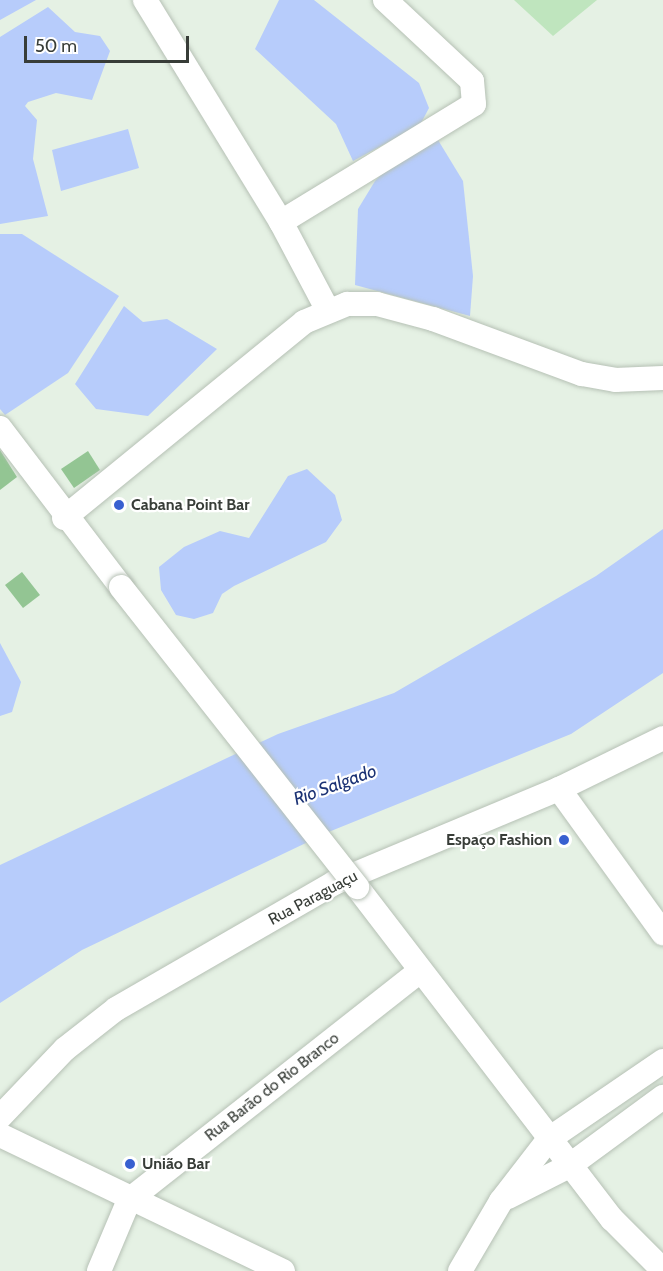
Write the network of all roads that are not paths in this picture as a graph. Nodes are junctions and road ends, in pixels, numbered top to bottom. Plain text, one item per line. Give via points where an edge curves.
1 (144, 0) edge
2 (385, 0) edge
3 (281, 222) junction
4 (327, 309) junction
5 (663, 378) edge
6 (0, 428) edge
7 (63, 518) junction
8 (663, 738) edge
9 (559, 789) junction
10 (663, 933) edge
11 (420, 971) junction
12 (663, 1061) edge
13 (663, 1097) edge
14 (0, 1117) edge
15 (0, 1135) edge
16 (549, 1139) junction
17 (569, 1166) junction
18 (129, 1200) junction
19 (501, 1201) junction
20 (663, 1270) edge
21 (99, 1271) edge
22 (283, 1271) edge
23 (460, 1271) edge

1 - 3 street
2 - 3 street via 472,81 474,104
3 - 4 street
4 - 5 street via 377,304 433,319 582,374 615,380
4 - 7 street via 304,322
6 - 7 street
7 - 11 street, bridge
8 - 9 street, Rua Paraguaçu
9 - 10 street
9 - 14 street, Rua Paraguaçu via 334,883 116,1010 64,1049
11 - 16 street
11 - 18 street, Rua Barão do Rio Branco
12 - 16 street
13 - 17 street
15 - 18 street
16 - 17 street
16 - 19 street
17 - 19 street
17 - 20 street via 612,1219
18 - 21 street, Rua Barão do Rio Branco
18 - 22 street
19 - 23 street

